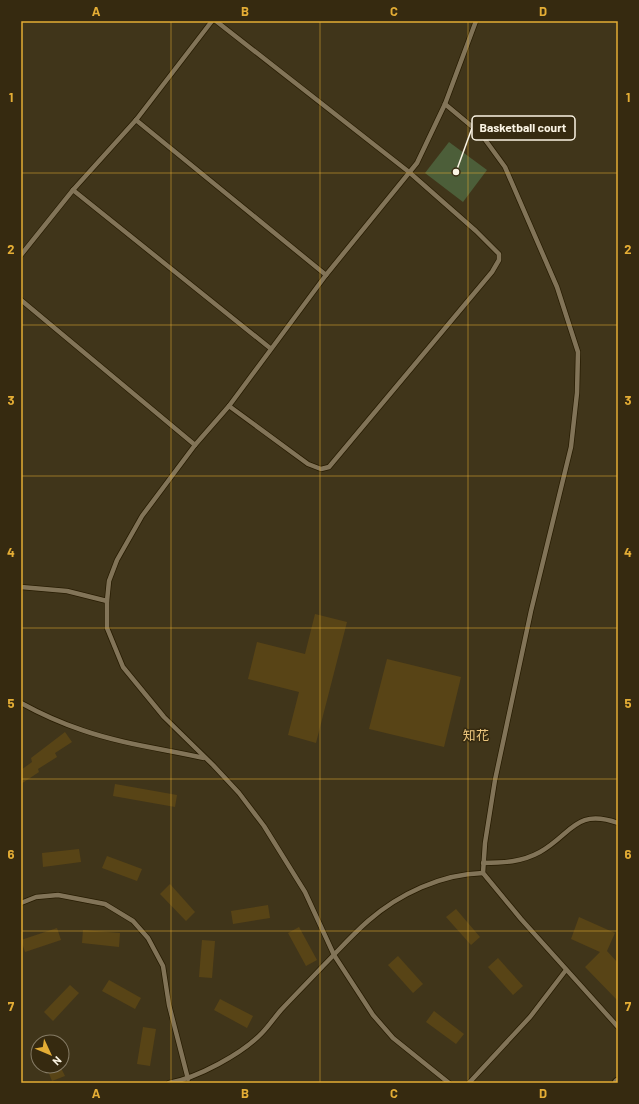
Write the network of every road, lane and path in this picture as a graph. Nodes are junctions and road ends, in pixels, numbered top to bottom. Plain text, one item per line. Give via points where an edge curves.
1 (212, 21) edge
2 (216, 21) edge
3 (476, 21) edge
4 (445, 104) junction
5 (136, 120) junction
6 (408, 172) junction
7 (74, 190) junction
8 (21, 255) edge
9 (326, 275) junction
10 (21, 300) edge
11 (270, 348) junction
12 (229, 406) junction
13 (195, 445) junction
14 (21, 587) edge
15 (107, 601) junction
16 (21, 703) edge
17 (205, 758) junction
18 (618, 823) edge
19 (483, 862) junction
20 (483, 873) junction
21 (21, 903) edge
22 (334, 955) junction
23 (566, 970) junction
24 (618, 1027) edge
25 (188, 1079) junction
26 (169, 1083) edge
27 (449, 1083) edge
28 (469, 1083) edge

1 - 5 lane
2 - 6 lane
3 - 4 lane
4 - 6 lane via 417,164
4 - 19 lane via 481,134 505,167 557,287 578,352 577,393 571,447 531,610 496,780
5 - 7 lane
5 - 9 lane
6 - 9 lane
6 - 12 lane via 500,254 492,272 329,467 321,469 308,464
7 - 8 lane
7 - 11 lane
9 - 11 lane
10 - 13 lane
11 - 12 lane
12 - 13 lane
13 - 15 lane via 142,516 117,560 109,581
14 - 15 lane via 67,591
15 - 17 lane via 107,628 123,667 164,717
16 - 17 lane via 47,717 82,730 134,744
17 - 22 lane via 239,793 284,856 305,892
18 - 19 lane via 601,817 589,818 564,833 541,852 511,862
19 - 20 lane
20 - 22 lane via 465,873 445,878 396,901 368,920
20 - 23 lane
21 - 25 lane via 36,897 58,895 105,904 133,921 148,938 163,966 169,1005
22 - 25 lane via 261,1034 237,1052
22 - 27 lane via 393,1038
23 - 24 lane
23 - 28 lane via 530,1017
25 - 26 lane

